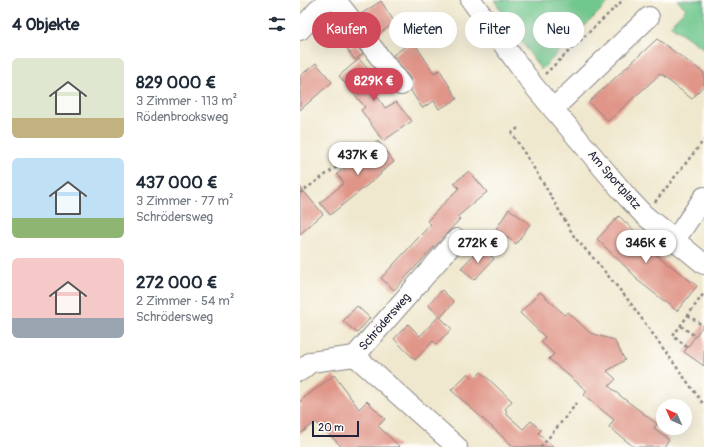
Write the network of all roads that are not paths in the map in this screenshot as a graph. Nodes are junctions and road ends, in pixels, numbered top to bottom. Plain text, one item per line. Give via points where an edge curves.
1 (327, 0) edge
2 (336, 0) edge
3 (471, 0) edge
4 (649, 17) dead end
5 (300, 30) edge
6 (401, 86) dead end
7 (553, 109) junction
8 (704, 197) edge
9 (457, 239) dead end
10 (675, 240) junction
11 (704, 264) edge
12 (355, 356) junction
13 (300, 371) edge
14 (457, 447) edge

1 - 5 street
2 - 6 street
3 - 7 street, Am Sportplatz
4 - 7 street
7 - 10 street, Am Sportplatz via 574,145 601,178
8 - 10 street
9 - 12 street, Schrödersweg
10 - 11 street, Am Sportplatz
12 - 13 street via 311,362
12 - 14 street, Schrödersweg

